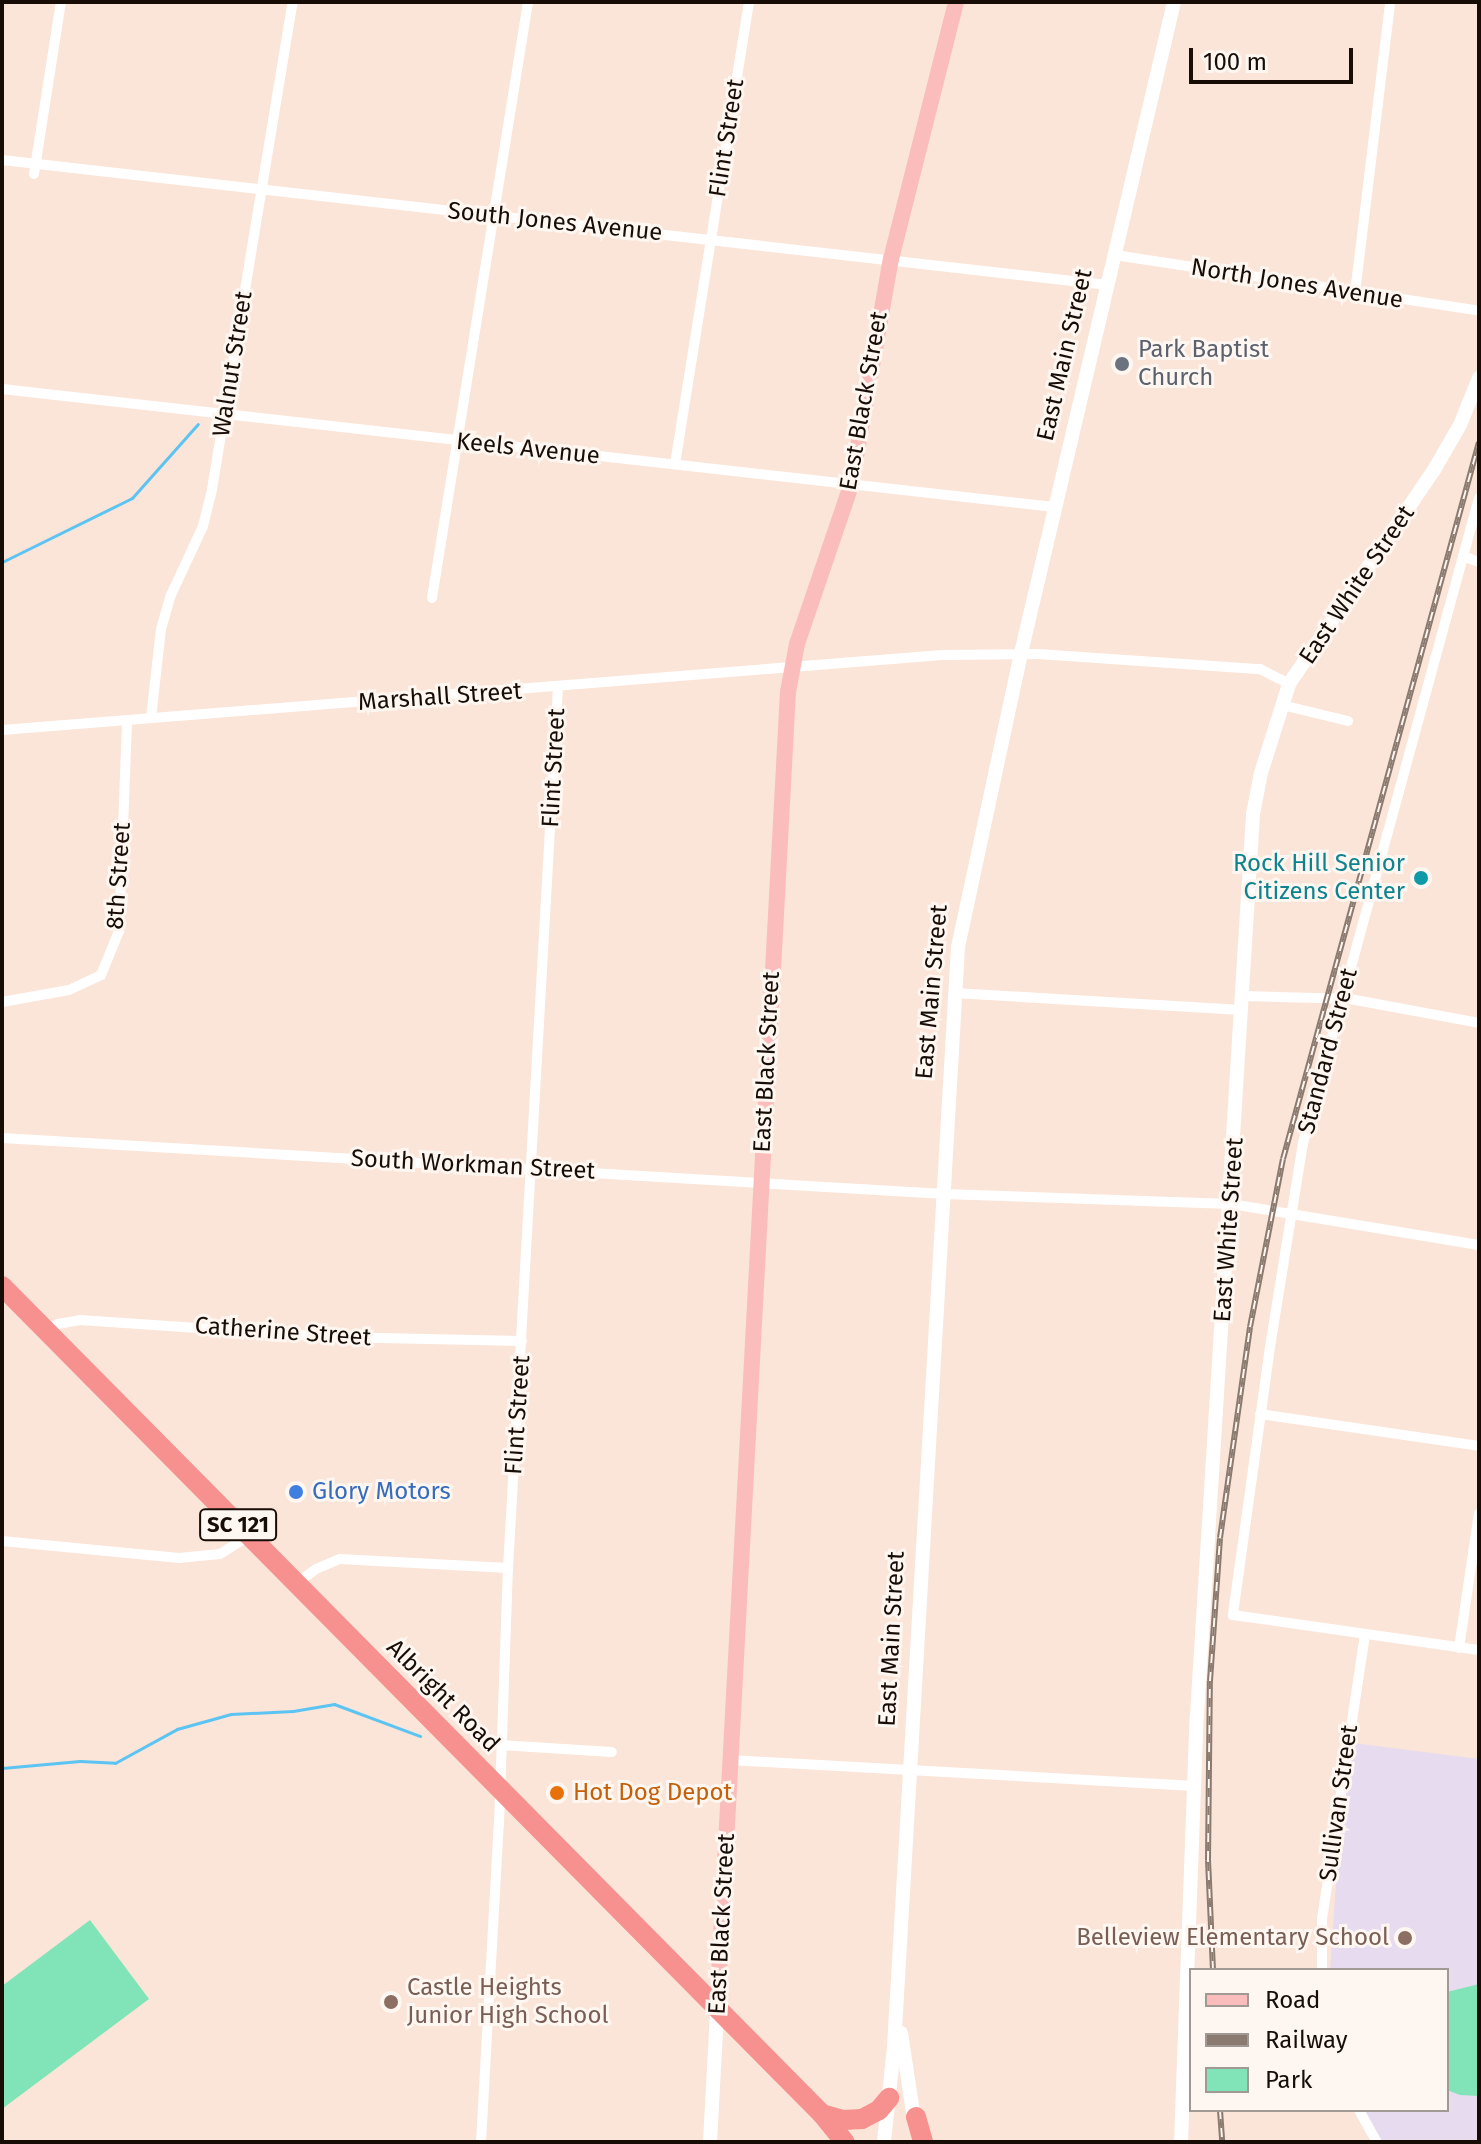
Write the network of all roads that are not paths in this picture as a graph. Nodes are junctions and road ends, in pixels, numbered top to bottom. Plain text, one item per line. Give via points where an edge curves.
1 (61, 2) edge
2 (293, 2) edge
3 (528, 2) edge
4 (749, 2) edge
5 (956, 2) edge
6 (1174, 2) edge
7 (1390, 2) edge
8 (2, 160) edge
9 (34, 169) junction
10 (261, 189) junction
11 (494, 215) junction
12 (710, 239) junction
13 (1115, 255) junction
14 (891, 259) junction
15 (1108, 285) junction
16 (1355, 293) junction
17 (1479, 311) edge
18 (1479, 378) edge
19 (2, 389) edge
20 (225, 416) junction
21 (455, 441) junction
22 (675, 464) junction
23 (851, 485) junction
24 (1479, 498) edge
25 (1054, 507) junction
26 (1463, 556) junction
27 (1479, 562) edge
28 (432, 598) dead end
29 (1021, 653) junction
30 (791, 668) junction
31 (1289, 684) junction
32 (558, 688) junction
33 (1282, 705) junction
34 (151, 718) junction
35 (127, 720) junction
36 (1348, 721) dead end
37 (2, 730) edge
38 (955, 993) junction
39 (1341, 999) junction
40 (2, 1002) edge
41 (1242, 1003) junction
42 (1479, 1023) edge
43 (2, 1138) edge
44 (531, 1169) junction
45 (760, 1183) junction
46 (944, 1194) junction
47 (1231, 1204) junction
48 (1290, 1216) junction
49 (1479, 1245) edge
50 (2, 1286) edge
51 (46, 1331) junction
52 (522, 1341) junction
53 (1260, 1414) junction
54 (1479, 1446) edge
55 (1479, 1513) edge
56 (249, 1536) junction
57 (2, 1541) edge
58 (508, 1568) junction
59 (296, 1584) junction
60 (1365, 1636) junction
61 (1459, 1648) junction
62 (1479, 1650) edge
63 (500, 1745) junction
64 (612, 1752) dead end
65 (730, 1760) junction
66 (910, 1770) junction
67 (1194, 1786) junction
68 (499, 1790) junction
69 (1322, 1968) edge
70 (897, 2009) junction
71 (717, 2011) junction
72 (889, 2098) junction
73 (1360, 2112) edge
74 (822, 2114) junction
75 (916, 2117) junction
76 (848, 2141) edge
77 (481, 2142) edge
78 (710, 2142) edge
79 (884, 2142) edge
80 (913, 2142) edge
81 (923, 2142) edge
82 (1181, 2142) edge
83 (1377, 2142) edge

1 - 9 street
2 - 10 street, Walnut Street
3 - 11 street
4 - 12 street, Flint Street
5 - 14 main road, East Black Street
6 - 13 street, East Main Street
7 - 16 street
8 - 9 street, South Jones Avenue
9 - 10 street, South Jones Avenue
10 - 11 street, South Jones Avenue
10 - 20 street, Walnut Street
11 - 12 street, South Jones Avenue
11 - 21 street
12 - 14 street, South Jones Avenue
12 - 22 street, Flint Street
13 - 15 street, East Main Street
13 - 16 street, North Jones Avenue
14 - 15 street, South Jones Avenue
14 - 23 main road, East Black Street
15 - 25 street, East Main Street
16 - 17 street, North Jones Avenue
18 - 31 street, East White Street via 1434,470
19 - 20 street, Keels Avenue
20 - 21 street, Keels Avenue
20 - 34 street, Walnut Street via 203,526 161,629
21 - 22 street, Keels Avenue
21 - 28 street
22 - 23 street, Keels Avenue
23 - 25 street, Keels Avenue
23 - 30 main road, East Black Street
24 - 26 street, Standard Street
25 - 29 street, East Main Street
26 - 27 street
26 - 39 street, Standard Street
29 - 30 street, Marshall Street
29 - 31 street, Marshall Street via 1260,669
29 - 38 street, East Main Street via 963,912
30 - 32 street, Marshall Street
30 - 45 main road, East Black Street
31 - 33 street, East White Street
32 - 34 street, Marshall Street
32 - 44 street, Flint Street
33 - 36 street
33 - 41 street, East White Street via 1253,814
34 - 35 street, Marshall Street
35 - 37 street, Marshall Street
35 - 40 street, 8th Street via 119,931 101,975 69,990
38 - 41 street
38 - 46 street, East Main Street
39 - 41 street
39 - 42 street
39 - 48 street, Standard Street via 1303,1143
41 - 47 street, East White Street
43 - 44 street, South Workman Street
44 - 45 street, South Workman Street
44 - 52 street, Flint Street
45 - 46 street, South Workman Street
45 - 65 main road, East Black Street
46 - 47 street, South Workman Street
46 - 66 street, East Main Street
47 - 48 street, South Workman Street
47 - 67 street, East White Street
48 - 49 street, South Workman Street
48 - 53 street, Standard Street
50 - 51 highway, Albright Road / SC 121
51 - 52 street, Catherine Street via 80,1320 332,1337
51 - 56 highway, Albright Road / SC 121
52 - 58 street, Flint Street
53 - 54 street
53 - 60 street, Standard Street via 1233,1615
55 - 61 street
56 - 57 street via 220,1554 179,1558
56 - 59 highway, Albright Road / SC 121
58 - 59 street via 340,1559
58 - 63 street, Flint Street
59 - 68 highway, Albright Road / SC 121
60 - 61 street
60 - 69 street, Sullivan Street via 1322,1919
61 - 62 street
63 - 64 street
63 - 68 street, Flint Street
65 - 66 street
65 - 71 main road, East Black Street
66 - 67 street
66 - 70 street, East Main Street
67 - 82 street, East White Street
68 - 71 highway, Albright Road / SC 121
68 - 77 street, Flint Street
70 - 72 street, East Main Street
70 - 75 street, East Main Street
71 - 74 highway, Albright Road
71 - 78 street, East Black Street
72 - 74 highway via 862,2119
72 - 79 street, East Main Street
73 - 83 street
74 - 76 highway, Albright Road
75 - 80 street, East Main Street
75 - 81 highway

